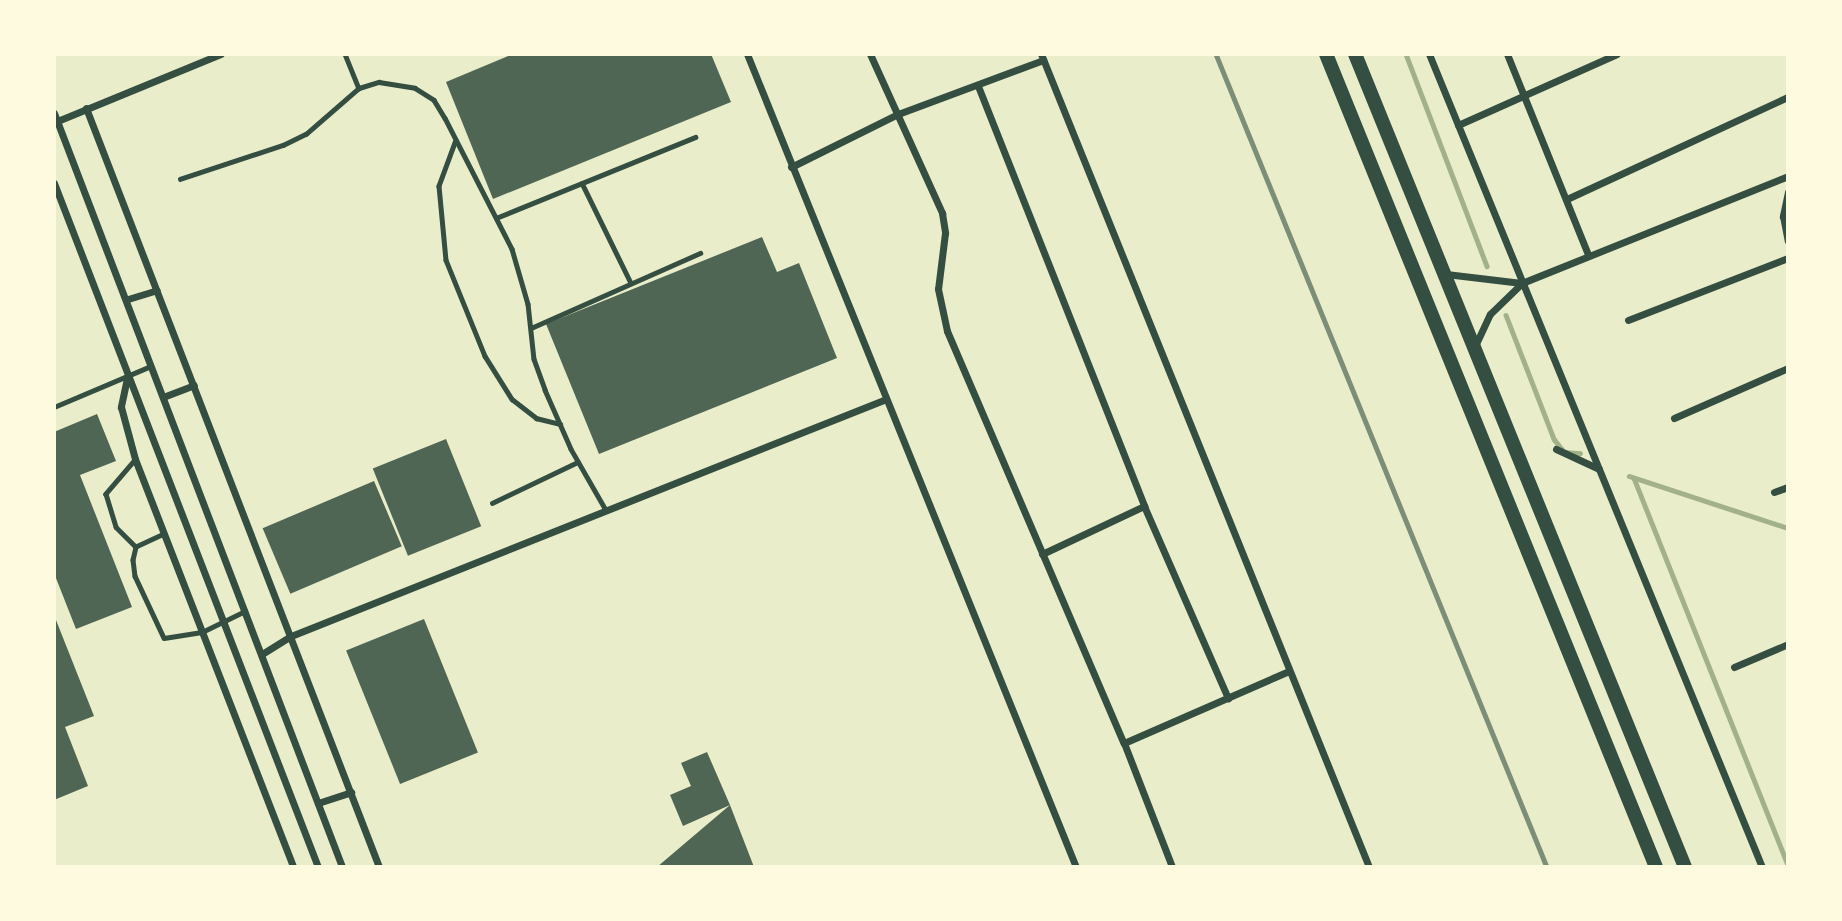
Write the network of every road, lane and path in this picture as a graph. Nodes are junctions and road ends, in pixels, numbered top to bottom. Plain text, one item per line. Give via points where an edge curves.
1 (221, 54) edge
2 (345, 54) edge
3 (747, 54) edge
4 (870, 54) edge
5 (1326, 54) edge
6 (1355, 54) edge
7 (1429, 54) edge
8 (1507, 54) edge
9 (1617, 54) edge
10 (1042, 57) edge
11 (978, 86) junction
12 (359, 88) junction
13 (1525, 96) junction
14 (1788, 97) edge
15 (86, 108) junction
16 (898, 114) junction
17 (55, 119) edge
18 (1458, 125) junction
19 (695, 137) dead end
20 (456, 140) junction
21 (791, 167) junction
22 (1788, 176) edge
23 (180, 179) dead end
24 (54, 183) edge
25 (582, 183) junction
26 (1788, 192) edge
27 (1569, 198) junction
28 (496, 218) junction
29 (1788, 240) edge
30 (701, 253) dead end
31 (1588, 254) junction
32 (1788, 258) edge
33 (1444, 274) junction
34 (631, 283) junction
35 (1522, 283) junction
36 (157, 290) junction
37 (128, 299) junction
38 (1628, 320) dead end
39 (531, 328) junction
40 (1474, 348) junction
41 (151, 366) junction
42 (1788, 368) edge
43 (127, 378) junction
44 (194, 385) junction
45 (163, 397) junction
46 (886, 399) junction
47 (54, 407) edge
48 (1674, 418) dead end
49 (560, 424) junction
50 (1556, 449) dead end
51 (135, 459) junction
52 (578, 462) junction
53 (1599, 470) junction
54 (1788, 486) edge
55 (1774, 492) dead end
56 (492, 503) dead end
57 (1144, 506) junction
58 (606, 510) junction
59 (164, 534) junction
60 (136, 547) junction
61 (1042, 554) junction
62 (246, 611) junction
63 (221, 623) junction
64 (202, 632) junction
65 (291, 636) junction
66 (1788, 644) edge
67 (262, 654) junction
68 (1734, 667) dead end
69 (1289, 671) junction
70 (1228, 698) junction
71 (1124, 743) junction
72 (351, 792) junction
73 (318, 803) junction
74 (293, 867) edge
75 (318, 867) edge
76 (342, 867) edge
77 (379, 867) edge
78 (1076, 867) edge
79 (1172, 867) edge
80 (1369, 867) edge
81 (1656, 867) edge
82 (1685, 867) edge
83 (1762, 867) edge

1 - 15 street
2 - 12 lane
3 - 21 street
4 - 16 street
5 - 81 main road
6 - 33 main road
7 - 18 street
8 - 13 street
9 - 13 street
10 - 11 street
10 - 69 street
11 - 16 street
11 - 57 street
12 - 20 lane via 379,82 415,88 434,100
12 - 23 lane via 306,134
13 - 18 street
13 - 27 street
14 - 27 street
15 - 17 street
15 - 36 street
16 - 21 street
16 - 61 street via 942,213 945,233 938,289 947,331
17 - 37 street
18 - 35 street
19 - 25 lane
20 - 28 lane
20 - 49 lane via 439,186 446,260 485,356 512,399 536,418
21 - 46 street
22 - 31 street
24 - 43 street
25 - 28 lane
25 - 34 lane
26 - 29 street via 1783,216
27 - 31 street
28 - 39 lane via 512,249
30 - 34 lane
31 - 35 street
32 - 38 street
33 - 35 street
33 - 40 main road
34 - 39 lane
35 - 40 street via 1490,314
35 - 53 street
36 - 37 street
36 - 44 street
37 - 41 street
39 - 49 lane via 534,359
40 - 82 main road
41 - 43 lane
41 - 45 street
42 - 48 street
43 - 47 lane
43 - 51 street via 121,407
43 - 63 street
44 - 45 street
44 - 65 street
45 - 62 street
46 - 58 street
46 - 78 street
49 - 52 lane
50 - 53 street
51 - 59 street
51 - 60 lane via 106,494 116,527
52 - 56 lane
52 - 58 lane
53 - 83 street
54 - 55 street
57 - 61 street
57 - 70 street
58 - 65 street
59 - 60 lane
59 - 64 street
60 - 64 lane via 135,576 158,633 174,639
61 - 71 street
62 - 63 lane
62 - 67 street
63 - 64 lane
63 - 75 street
64 - 74 street
65 - 67 street
65 - 72 street
66 - 68 street
67 - 73 street
69 - 70 street
69 - 80 street
70 - 71 street
71 - 79 street
72 - 73 street
72 - 77 street
73 - 76 street

